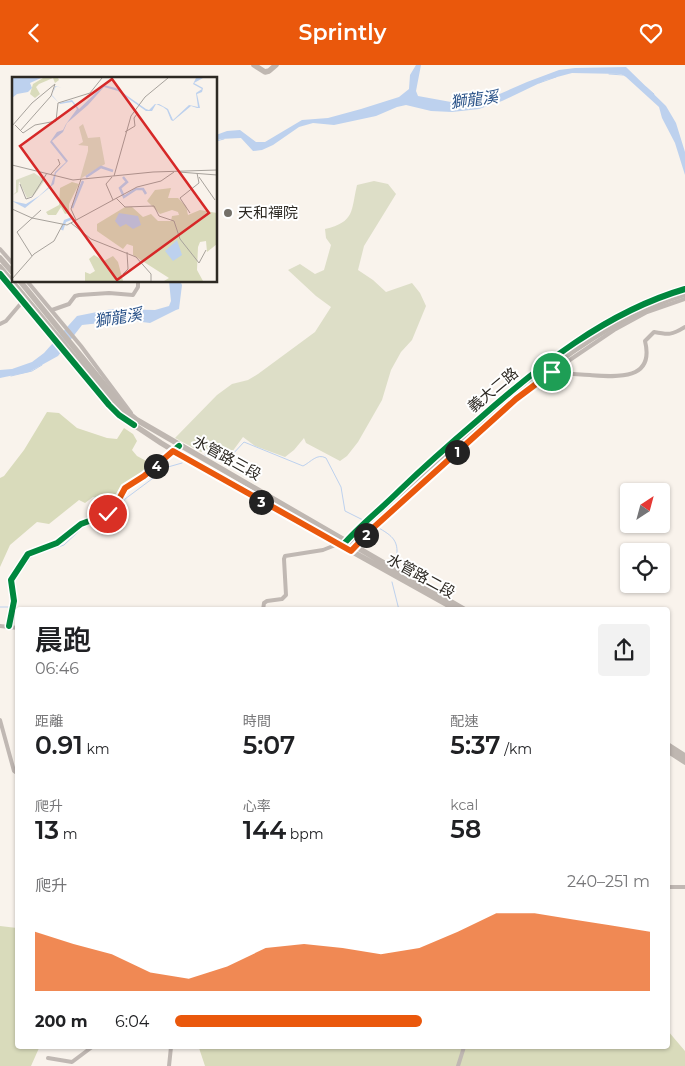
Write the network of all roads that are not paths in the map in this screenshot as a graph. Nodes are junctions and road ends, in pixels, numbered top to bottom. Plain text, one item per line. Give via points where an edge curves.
1 (254, 65) edge
2 (276, 65) edge
3 (0, 249) edge
4 (0, 258) edge
5 (12, 263) edge
6 (0, 267) edge
7 (12, 272) edge
8 (0, 274) edge
9 (12, 279) edge
10 (16, 283) edge
11 (21, 283) edge
12 (28, 283) edge
13 (138, 283) edge
14 (685, 289) edge
15 (685, 294) edge
16 (674, 297) junction
17 (32, 299) junction
18 (685, 299) edge
19 (52, 310) junction
20 (51, 323) junction
21 (0, 324) edge
22 (685, 327) edge
23 (76, 353) junction
24 (548, 369) junction
25 (179, 446) junction
26 (173, 451) junction
27 (347, 546) junction
28 (263, 607) edge
29 (452, 607) edge
30 (459, 607) edge
31 (0, 625) edge
32 (9, 626) junction
33 (15, 627) edge
34 (0, 720) edge
35 (670, 747) edge
36 (670, 752) edge
37 (685, 761) edge
38 (15, 772) edge
39 (670, 887) edge
40 (685, 887) edge
41 (89, 1049) edge
42 (171, 1049) edge
43 (463, 1049) edge
44 (48, 1058) dead end
45 (169, 1066) edge
46 (458, 1066) edge

1 - 2 main road via 265,72
3 - 5 street
4 - 7 main road
6 - 9 main road
8 - 17 street
10 - 17 main road
11 - 17 main road
12 - 17 street
13 - 19 street via 133,295 79,295 74,296 69,305
14 - 16 street, 義大二路
15 - 16 main road, 義大二路
16 - 18 street, 義大二路
16 - 24 main road, 義大二路 via 644,308
17 - 19 street
17 - 20 main road
17 - 20 street
17 - 21 street
19 - 20 street
20 - 23 main road
20 - 23 street
22 - 24 street via 667,335 654,332 645,341 648,354 645,362 633,374 620,377
23 - 25 main road, 水管路三段 via 125,410
23 - 26 main road, 水管路三段 via 119,411
24 - 27 main road, 義大二路 via 513,396
25 - 26 street
25 - 27 main road, 水管路三段
26 - 27 main road, 水管路三段
26 - 32 street via 125,488 112,512 81,524 57,543 28,554 11,580 14,601
27 - 28 street via 285,556 286,595 282,599 267,601
27 - 29 main road, 水管路二段
27 - 30 main road, 水管路三段
31 - 32 street
32 - 33 street
34 - 38 street
35 - 37 main road
36 - 37 main road
39 - 40 street
41 - 44 street via 72,1062
42 - 45 street
43 - 46 street

